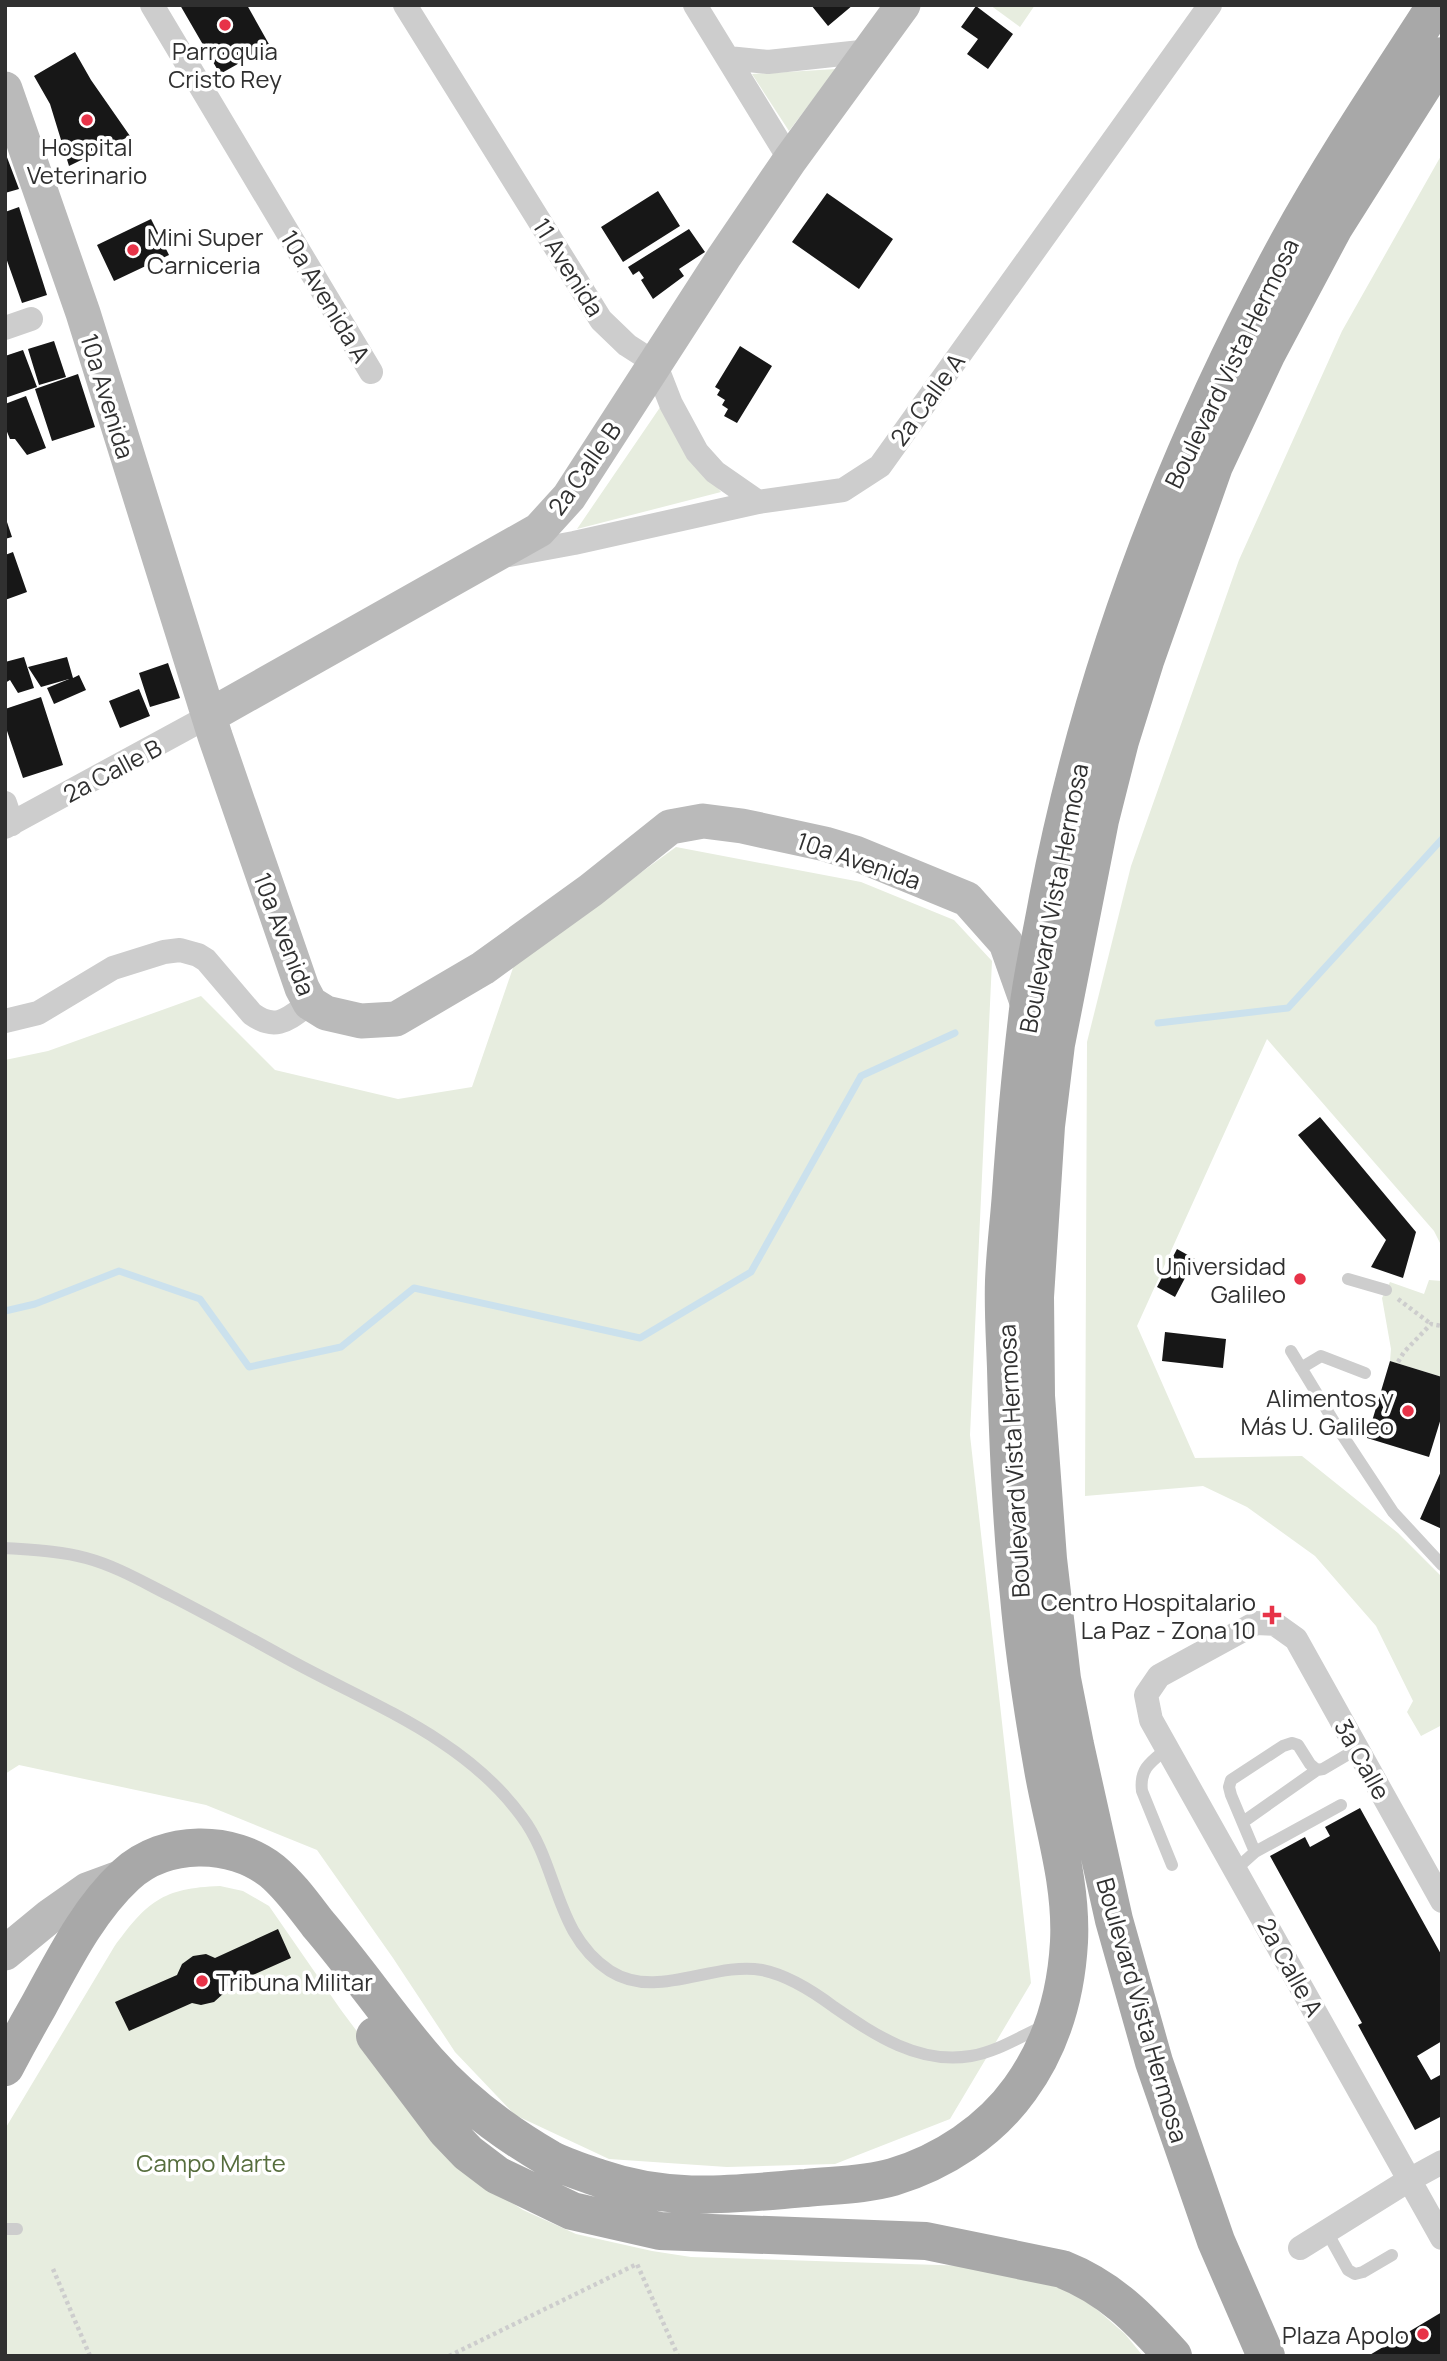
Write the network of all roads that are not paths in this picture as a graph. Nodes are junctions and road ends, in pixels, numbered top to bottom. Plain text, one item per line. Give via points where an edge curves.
1 (152, 5) edge
2 (405, 5) edge
3 (695, 5) edge
4 (903, 5) edge
5 (1210, 5) edge
6 (1436, 5) edge
7 (870, 51) junction
8 (1442, 56) edge
9 (728, 58) junction
10 (5, 89) edge
11 (790, 160) junction
12 (31, 319) dead end
13 (5, 328) edge
14 (655, 363) junction
15 (371, 372) dead end
16 (758, 502) junction
17 (491, 558) junction
18 (209, 716) junction
19 (7, 818) edge
20 (310, 1003) junction
21 (1028, 1005) junction
22 (5, 1021) edge
23 (1348, 1279) dead end
24 (1386, 1290) road end
25 (1291, 1351) dead end
26 (1301, 1368) junction
27 (1365, 1373) dead end
28 (5, 1548) edge
29 (1442, 1565) edge
30 (1146, 1695) joint
31 (1168, 1748) junction
32 (1357, 1749) junction
33 (1317, 1770) junction
34 (1341, 1805) dead end
35 (1243, 1822) junction
36 (1255, 1852) junction
37 (1172, 1865) dead end
38 (1236, 1869) junction
39 (125, 1876) junction
40 (278, 1876) junction
41 (1442, 1901) edge
42 (5, 1954) edge
43 (1056, 2021) junction
44 (5, 2067) edge
45 (1442, 2162) edge
46 (1409, 2180) junction
47 (1327, 2232) junction
48 (1442, 2238) edge
49 (1300, 2248) dead end
50 (1392, 2255) dead end
51 (1173, 2356) edge
52 (1265, 2356) edge

1 - 15 street, 10a Avenida A
2 - 14 street, 11 Avenida via 601,320
3 - 9 street
4 - 7 street, 2a Calle B
5 - 16 street, 2a Calle A via 880,466 843,490
6 - 21 main road, Boulevard Vista Hermosa via 1289,242 1215,387 1172,484 1113,644 1084,739 1060,835
7 - 9 street via 768,62
7 - 11 street, 2a Calle B
8 - 52 main road, Boulevard Vista Hermosa via 1334,228 1267,353 1214,466 1120,741 1056,1044 1046,1125 1035,1297 1036,1396 1062,1679 1111,1907 1154,2062 1216,2241
9 - 11 street
10 - 18 street, 10a Avenida via 83,313
11 - 14 street, 2a Calle B
12 - 13 street
14 - 16 street via 697,452 715,472
14 - 17 street, 2a Calle B via 569,497 539,530
16 - 17 street, 2a Calle A
17 - 18 street, 2a Calle B
18 - 19 street, 2a Calle B
18 - 20 street, 10a Avenida
20 - 21 street, 10a Avenida via 326,1013 361,1021 396,1018 483,968 670,827 703,821 825,844 967,899 1006,943
20 - 22 street via 284,1021 259,1019 206,960 188,951 172,950 113,968 38,1013
21 - 43 main road, Boulevard Vista Hermosa via 1004,1281 1007,1436 1019,1599 1042,1767 1069,1906 1064,1991
23 - 24 lane
25 - 26 lane
26 - 27 lane via 1321,1356
26 - 29 lane via 1401,1523
28 - 43 lane via 86,1558 125,1572 402,1717 444,1744 522,1816 537,1839 576,1939 611,1972 643,1983 738,1968 764,1970 790,1980 916,2053 943,2058 998,2048
30 - 31 street, 2a Calle A via 1151,1720
30 - 32 street, 3a Calle via 1159,1676 1256,1623 1275,1624 1296,1639
31 - 37 lane via 1143,1772 1141,1783
31 - 38 street, 2a Calle A
32 - 33 lane
32 - 41 street, 3a Calle
33 - 35 lane
33 - 35 lane via 1292,1743 1231,1780 1231,1795
34 - 36 lane
35 - 36 lane
36 - 38 lane
38 - 46 street, 2a Calle A
39 - 40 main road via 160,1855 201,1848 242,1855
39 - 42 street via 87,1890
39 - 44 main road via 95,1911 60,1965
40 - 43 main road, Boulevard Vista Hermosa via 431,2066 473,2105 559,2164 628,2188 669,2195 719,2195 896,2176 948,2153 988,2125 1036,2066
40 - 51 main road via 324,1963 391,2057 446,2130 497,2175 572,2211 660,2231 926,2241 1062,2269 1107,2291
45 - 46 street
46 - 47 street
46 - 48 street, 2a Calle A
47 - 49 street
47 - 50 lane via 1348,2270 1355,2274

